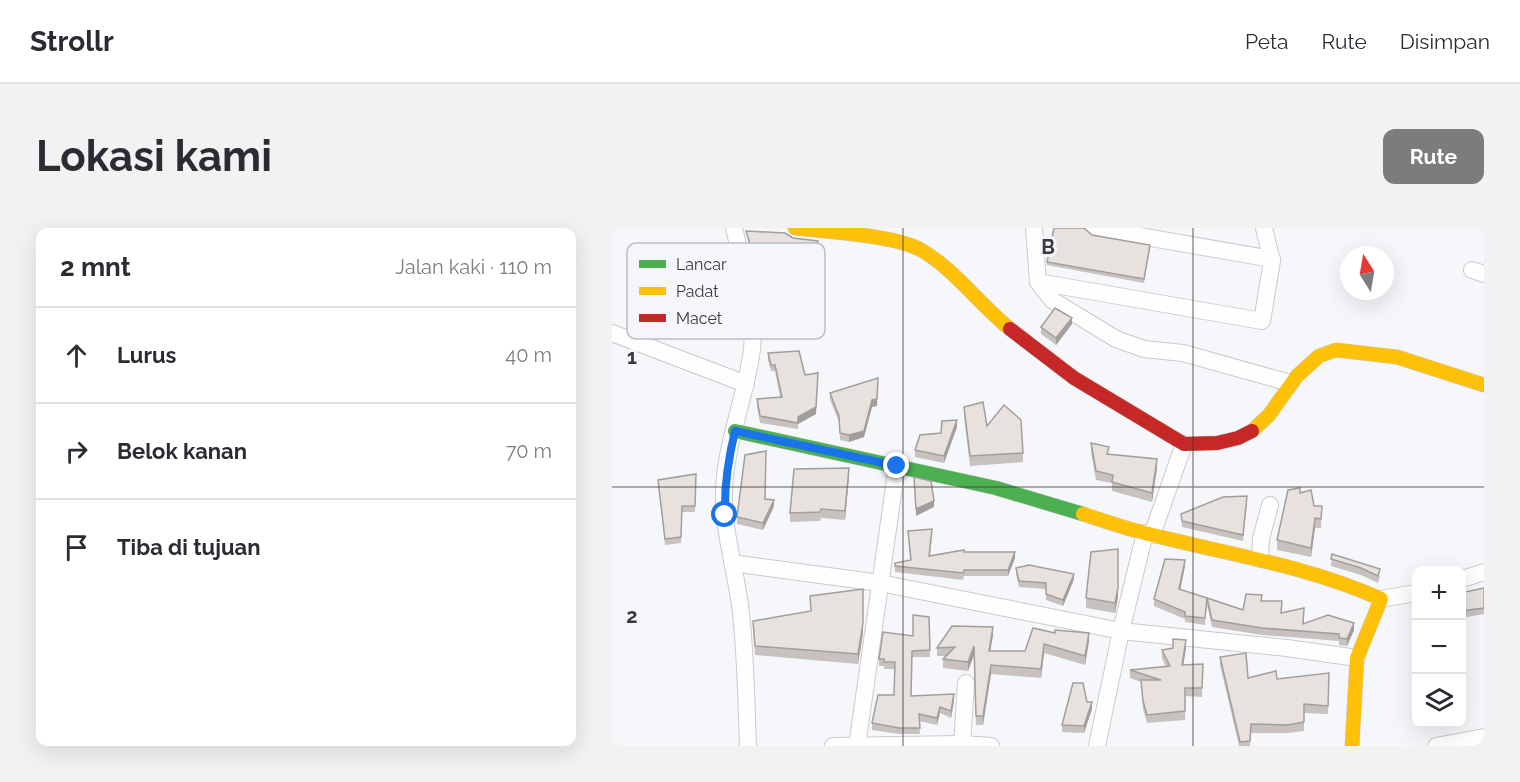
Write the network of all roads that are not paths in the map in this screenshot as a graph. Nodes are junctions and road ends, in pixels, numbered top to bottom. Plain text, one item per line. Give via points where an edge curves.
1 (734, 228) edge
2 (795, 228) edge
3 (1034, 228) edge
4 (1094, 228) edge
5 (1264, 228) edge
6 (738, 243) edge
7 (1272, 259) junction
8 (1038, 282) junction
9 (612, 333) edge
10 (627, 339) edge
11 (628, 339) edge
12 (752, 339) edge
13 (1290, 383) junction
14 (746, 384) junction
15 (1484, 385) edge
16 (735, 431) junction
17 (1184, 444) junction
18 (897, 466) junction
19 (1270, 505) dead end
20 (1148, 534) junction
21 (1260, 559) junction
22 (732, 562) junction
23 (1484, 572) edge
24 (1466, 577) edge
25 (880, 583) junction
26 (1412, 594) edge
27 (1381, 599) junction
28 (1121, 631) junction
29 (1357, 658) junction
30 (966, 683) dead end
31 (1484, 737) edge
32 (962, 744) junction
33 (748, 746) edge
34 (833, 746) edge
35 (857, 746) edge
36 (991, 746) edge
37 (1097, 746) edge
38 (1352, 746) edge
39 (1436, 746) edge

1 - 6 street
2 - 17 street via 898,241 920,249 939,262 991,314 1074,378
3 - 8 street
4 - 7 street
5 - 7 street
7 - 8 street via 1262,321
8 - 13 street via 1052,300 1116,339
9 - 10 street
11 - 14 street
12 - 14 street
13 - 15 street via 1320,355 1336,350 1397,357
13 - 17 street via 1265,421 1248,433 1223,443
14 - 16 street
16 - 18 street
16 - 22 street via 724,492
17 - 20 street
18 - 20 street via 996,488
18 - 25 street
19 - 21 street
20 - 21 street
20 - 28 street
21 - 27 street
22 - 25 street
22 - 33 street via 742,628
23 - 24 street
25 - 28 street
25 - 35 street
26 - 27 street
27 - 29 street
28 - 29 street
28 - 37 street
29 - 38 street
30 - 32 street
31 - 39 street
32 - 35 street
32 - 36 street
34 - 35 street

